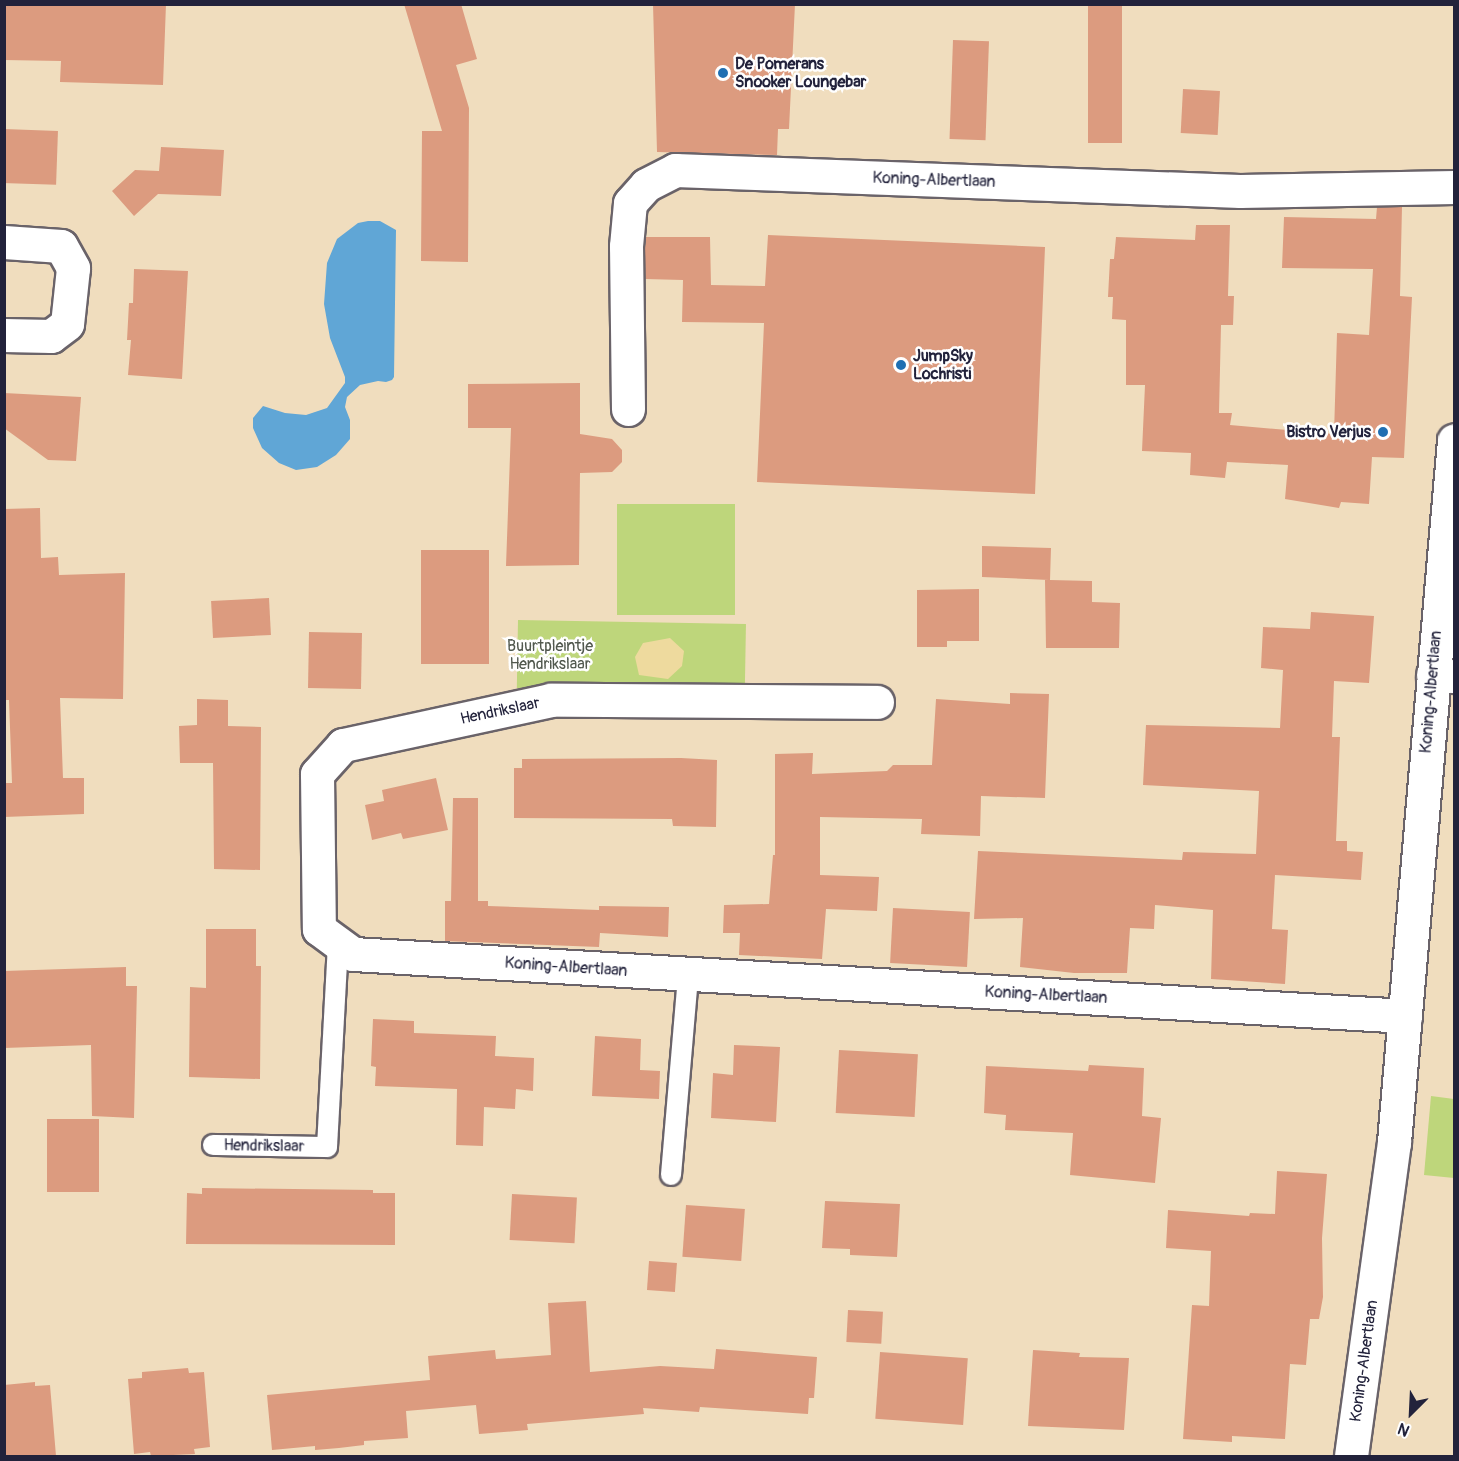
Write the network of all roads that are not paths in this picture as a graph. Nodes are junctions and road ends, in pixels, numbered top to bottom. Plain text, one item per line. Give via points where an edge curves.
1 (1455, 187) edge
2 (4, 242) edge
3 (4, 335) edge
4 (628, 409) dead end
5 (1455, 441) edge
6 (1444, 675) edge
7 (876, 702) dead end
8 (338, 942) junction
9 (444, 960) joint
10 (688, 975) junction
11 (1405, 1016) junction
12 (213, 1145) dead end
13 (671, 1175) dead end
14 (1351, 1456) edge

1 - 4 street, Koning-Albertlaan via 1240,191 675,170 646,185 630,203 626,246
2 - 3 street via 61,246 73,268 68,324 51,336
5 - 6 street, Koning-Albertlaan
6 - 11 street, Koning-Albertlaan
7 - 8 street, Hendrikslaar via 551,700 343,745 317,774 319,929
8 - 9 street, Hendrikslaar via 352,954
8 - 12 lane, Hendrikslaar via 327,1147
9 - 10 street, Koning-Albertlaan
10 - 11 street, Koning-Albertlaan
10 - 13 lane
11 - 14 street, Koning-Albertlaan via 1394,1142

